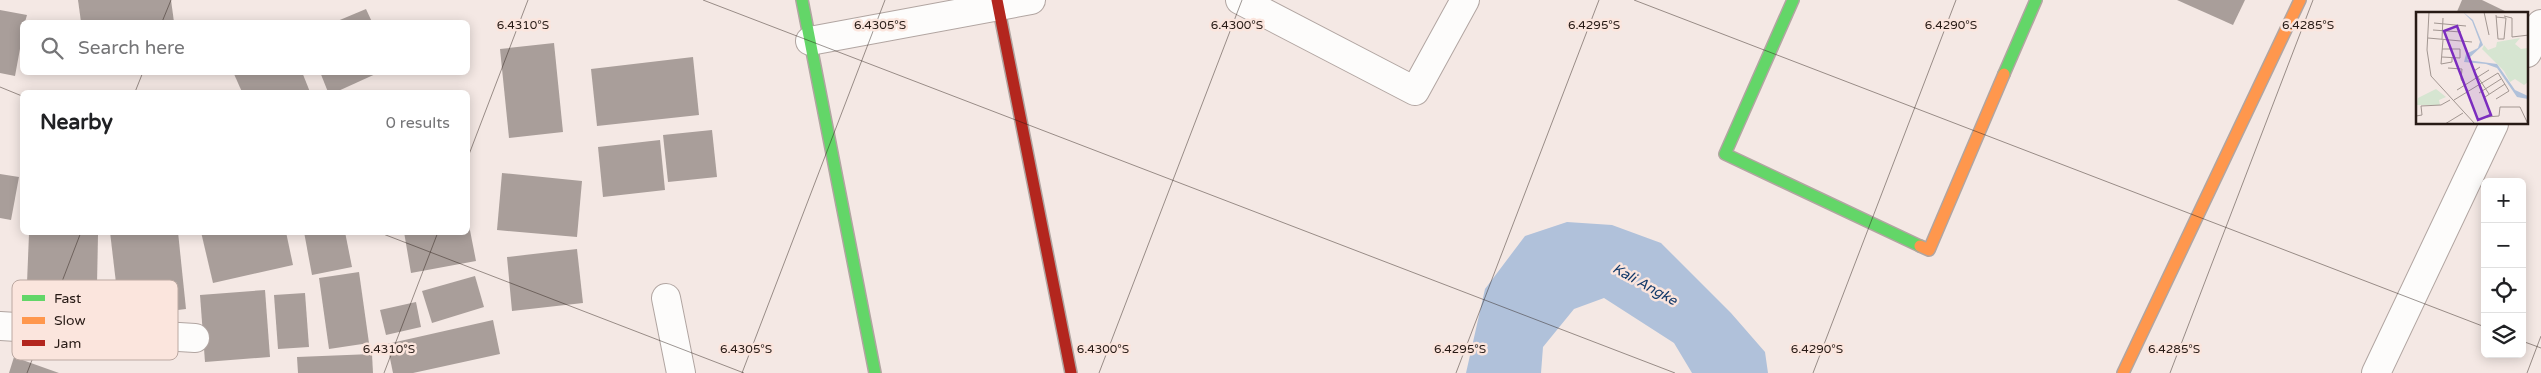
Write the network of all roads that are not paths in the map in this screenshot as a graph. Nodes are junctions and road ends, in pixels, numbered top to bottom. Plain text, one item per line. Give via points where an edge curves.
1 (802, 0) edge
2 (1032, 0) edge
3 (1465, 0) edge
4 (1793, 0) edge
5 (2036, 0) edge
6 (2300, 0) edge
7 (1246, 1) edge
8 (998, 3) edge
9 (2541, 24) edge
10 (810, 41) junction
11 (2528, 51) edge
12 (2494, 125) edge
13 (666, 298) dead end
14 (178, 337) edge
15 (195, 338) dead end
16 (681, 373) edge
17 (875, 373) edge
18 (1071, 373) edge
19 (2123, 373) edge
20 (2376, 373) edge

1 - 10 street
2 - 8 street
3 - 7 street via 1415,91
4 - 5 street via 1725,154 1929,250
6 - 19 street
8 - 10 street
8 - 18 street
9 - 11 street
10 - 17 street
12 - 20 street
13 - 16 street
14 - 15 street

